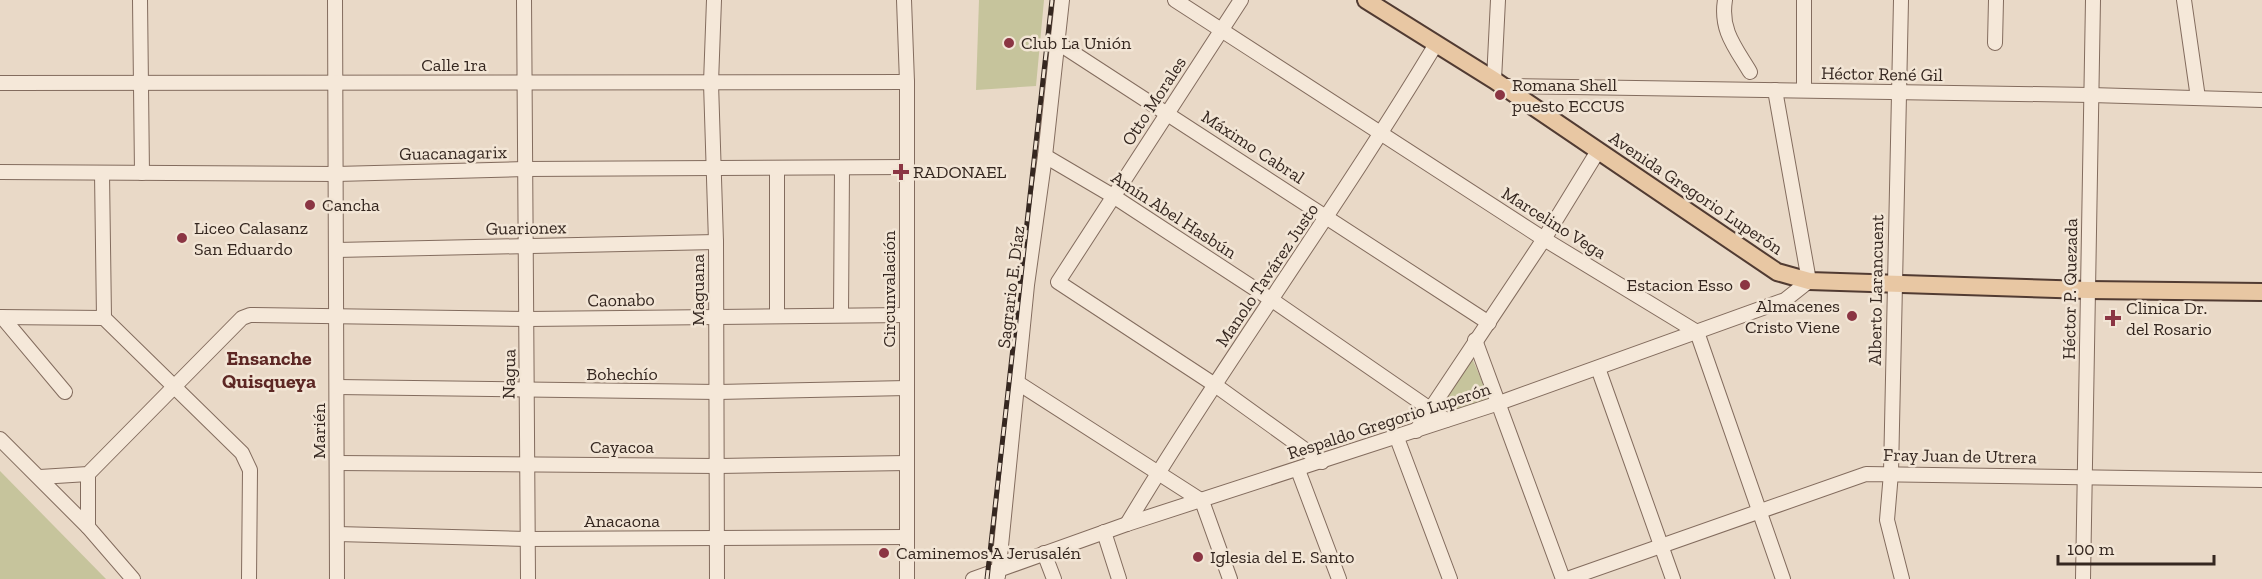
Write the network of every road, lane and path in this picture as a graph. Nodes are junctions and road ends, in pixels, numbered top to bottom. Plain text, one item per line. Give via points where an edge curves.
1 (140, 0) edge
2 (335, 0) edge
3 (524, 0) edge
4 (714, 0) edge
5 (904, 0) edge
6 (1062, 0) edge
7 (1174, 0) edge
8 (1241, 0) edge
9 (1366, 0) edge
10 (1498, 0) edge
11 (1725, 0) edge
12 (1804, 0) edge
13 (1901, 0) edge
14 (1996, 0) edge
15 (2093, 0) edge
16 (2184, 0) edge
17 (1222, 30) junction
18 (1058, 43) junction
19 (1995, 43) dead end
20 (1436, 44) junction
21 (1750, 72) dead end
22 (907, 82) junction
23 (0, 83) edge
24 (141, 83) junction
25 (335, 83) junction
26 (524, 83) junction
27 (711, 83) junction
28 (1498, 83) junction
29 (1775, 90) junction
30 (1804, 90) junction
31 (1900, 93) junction
32 (2091, 95) junction
33 (2198, 98) junction
34 (2262, 100) edge
35 (1167, 112) junction
36 (1383, 133) junction
37 (1598, 151) junction
38 (1045, 156) junction
39 (907, 167) junction
40 (713, 168) junction
41 (777, 168) junction
42 (842, 168) junction
43 (525, 169) junction
44 (0, 172) edge
45 (102, 173) junction
46 (142, 173) junction
47 (336, 174) junction
48 (1113, 196) junction
49 (1328, 217) junction
50 (1544, 239) junction
51 (716, 242) junction
52 (525, 246) junction
53 (336, 250) junction
54 (1809, 280) junction
55 (1893, 283) junction
56 (2088, 290) junction
57 (2262, 292) edge
58 (1272, 300) junction
59 (336, 315) junction
60 (841, 315) junction
61 (907, 315) junction
62 (716, 316) junction
63 (777, 316) junction
64 (1, 317) edge
65 (104, 318) junction
66 (528, 319) junction
67 (1489, 323) junction
68 (1697, 332) junction
69 (1475, 340) junction
70 (1598, 368) junction
71 (1018, 383) junction
72 (1215, 385) junction
73 (337, 387) junction
74 (173, 388) junction
75 (907, 388) junction
76 (526, 391) junction
77 (65, 392) dead end
78 (718, 392) junction
79 (1499, 403) junction
80 (1431, 408) junction
81 (1446, 420) junction
82 (1416, 431) junction
83 (1397, 438) junction
84 (0, 439) edge
85 (1322, 462) junction
86 (337, 463) junction
87 (908, 463) junction
88 (527, 464) junction
89 (718, 466) junction
90 (1298, 470) junction
91 (1158, 473) junction
92 (1891, 473) junction
93 (88, 474) junction
94 (2087, 476) junction
95 (40, 477) junction
96 (2262, 480) edge
97 (1202, 501) junction
98 (1759, 511) junction
99 (1127, 524) junction
100 (88, 527) junction
101 (1104, 532) junction
102 (337, 534) junction
103 (908, 537) junction
104 (527, 539) junction
105 (718, 539) junction
106 (1662, 546) junction
107 (1044, 553) junction
108 (999, 574) edge
109 (134, 579) edge
110 (249, 579) edge
111 (337, 579) edge
112 (528, 579) edge
113 (717, 579) edge
114 (908, 579) edge
115 (973, 579) edge
116 (1054, 579) edge
117 (1119, 579) edge
118 (1230, 579) edge
119 (1339, 579) edge
120 (1450, 579) edge
121 (1565, 579) edge
122 (1673, 579) edge
123 (1783, 579) edge
124 (1902, 579) edge
125 (2083, 579) edge

1 - 24 street
2 - 25 street, Marién
3 - 26 street, Nagua
4 - 27 street, Maguana
5 - 22 street, Circunvalación
6 - 18 street, Sagrario E. Díaz
7 - 17 street, Marcelino Vega
8 - 17 street, Otto Morales
9 - 20 main road, Avenida Gregorio Luperón
10 - 28 street
11 - 21 street via 1726,34
12 - 30 street
13 - 31 street, Alberto Larancuent
14 - 19 street
15 - 32 street, Héctor P. Quezada
16 - 33 street
17 - 35 street, Otto Morales
17 - 36 street, Marcelino Vega
18 - 35 street, Máximo Cabral
18 - 38 street, Sagrario E. Díaz
20 - 28 main road, Avenida Gregorio Luperón
20 - 36 street, Manolo Tavárez Justo
22 - 27 street, Calle 1ra
22 - 39 street, Circunvalación
23 - 24 street, Calle 1ra
24 - 25 street, Calle 1ra
24 - 46 street
25 - 26 street, Calle 1ra
25 - 47 street, Marién
26 - 27 street, Calle 1ra
26 - 43 street, Nagua
27 - 40 street, Maguana
28 - 29 street, Héctor René Gil
28 - 37 main road, Avenida Gregorio Luperón
29 - 30 street, Héctor René Gil
29 - 54 street
30 - 31 street, Héctor René Gil
31 - 32 street, Héctor René Gil
31 - 55 street, Alberto Larancuent
32 - 33 street, Héctor René Gil
32 - 56 street, Héctor P. Quezada
33 - 34 street, Héctor René Gil
35 - 48 street, Otto Morales
35 - 49 street, Máximo Cabral
36 - 49 street, Manolo Tavárez Justo
36 - 50 street, Marcelino Vega
37 - 50 street
37 - 54 main road, Avenida Gregorio Luperón via 1777,272
38 - 48 street, Amín Abel Hasbún
38 - 71 street, Sagrario E. Díaz
39 - 42 street, Guacanagarix
39 - 61 street, Circunvalación
40 - 41 street, Guacanagarix
40 - 43 street, Guacanagarix
40 - 51 street, Maguana
41 - 42 street, Guacanagarix
41 - 63 street
42 - 60 street
43 - 47 street, Guacanagarix
43 - 52 street, Nagua
44 - 45 street, Guacanagarix
45 - 46 street, Guacanagarix
45 - 65 street
46 - 47 street, Guacanagarix
47 - 53 street, Marién
48 - 58 street, Amín Abel Hasbún
48 - 72 street, Otto Morales via 1058,282
49 - 58 street, Manolo Tavárez Justo
49 - 67 street, Máximo Cabral
50 - 67 street
50 - 68 street, Marcelino Vega
51 - 52 street, Guarionex
51 - 62 street, Maguana
52 - 53 street, Guarionex
52 - 66 street, Nagua
53 - 59 street, Marién
54 - 55 main road, Avenida Gregorio Luperón
54 - 68 street, Respaldo Gregorio Luperón via 1785,300
55 - 56 main road, Avenida Gregorio Luperón
55 - 92 street, Alberto Larancuent
56 - 57 main road, Avenida Gregorio Luperón
56 - 94 street, Héctor P. Quezada
58 - 72 street, Manolo Tavárez Justo
58 - 80 street, Amín Abel Hasbún
59 - 66 street, Caonabo
59 - 73 street, Marién
59 - 74 street, Caonabo via 258,314 242,318
60 - 61 street, Caonabo
60 - 63 street, Caonabo
61 - 75 street, Circunvalación
62 - 63 street, Caonabo
62 - 66 street, Caonabo
62 - 78 street, Maguana
64 - 65 street
64 - 77 street
65 - 74 street
66 - 76 street, Nagua
67 - 69 street
68 - 70 street, Respaldo Gregorio Luperón
68 - 98 street
69 - 79 street
69 - 80 street
70 - 79 street, Respaldo Gregorio Luperón
70 - 106 street
71 - 91 street
71 - 108 street, Sagrario E. Díaz
72 - 85 street
72 - 91 street, Manolo Tavárez Justo
73 - 76 street, Bohechío
73 - 86 street, Marién
74 - 93 street, Caonabo
74 - 110 street via 248,461
75 - 78 street, Bohechío
75 - 87 street, Circunvalación
76 - 78 street, Bohechío
76 - 88 street, Nagua
78 - 89 street, Maguana
79 - 81 street, Respaldo Gregorio Luperón
79 - 121 street
80 - 81 street, Amín Abel Hasbún
80 - 82 street
81 - 82 street, Respaldo Gregorio Luperón
82 - 83 street, Respaldo Gregorio Luperón
83 - 85 street, Respaldo Gregorio Luperón
83 - 120 street
84 - 95 street
85 - 90 street, Respaldo Gregorio Luperón
86 - 88 street, Cayacoa
86 - 102 street, Marién
87 - 89 street, Cayacoa
87 - 103 street, Circunvalación
88 - 89 street, Cayacoa
88 - 104 street, Nagua
89 - 105 street, Maguana
90 - 97 street, Respaldo Gregorio Luperón
90 - 119 street
91 - 97 street
91 - 99 street, Manolo Tavárez Justo
92 - 94 street, Fray Juan de Utrera
92 - 98 street, Fray Juan de Utrera via 1866,474
92 - 124 street, Alberto Larancuent via 1887,520
93 - 95 street
93 - 100 street
94 - 96 street, Fray Juan de Utrera
94 - 125 street, Héctor P. Quezada
95 - 100 street
97 - 99 street, Respaldo Gregorio Luperón
97 - 118 street
98 - 106 street, Fray Juan de Utrera
98 - 123 street
99 - 101 street, Respaldo Gregorio Luperón
100 - 109 street
101 - 107 street, Respaldo Gregorio Luperón
101 - 117 street
102 - 104 street, Anacaona
102 - 111 street, Marién
103 - 105 street, Anacaona
103 - 114 street, Circunvalación
104 - 105 street, Anacaona
104 - 112 street, Nagua
105 - 113 street, Maguana
106 - 121 street, Fray Juan de Utrera
106 - 122 street
107 - 108 street, Respaldo Gregorio Luperón
107 - 116 street
108 - 115 street, Respaldo Gregorio Luperón

